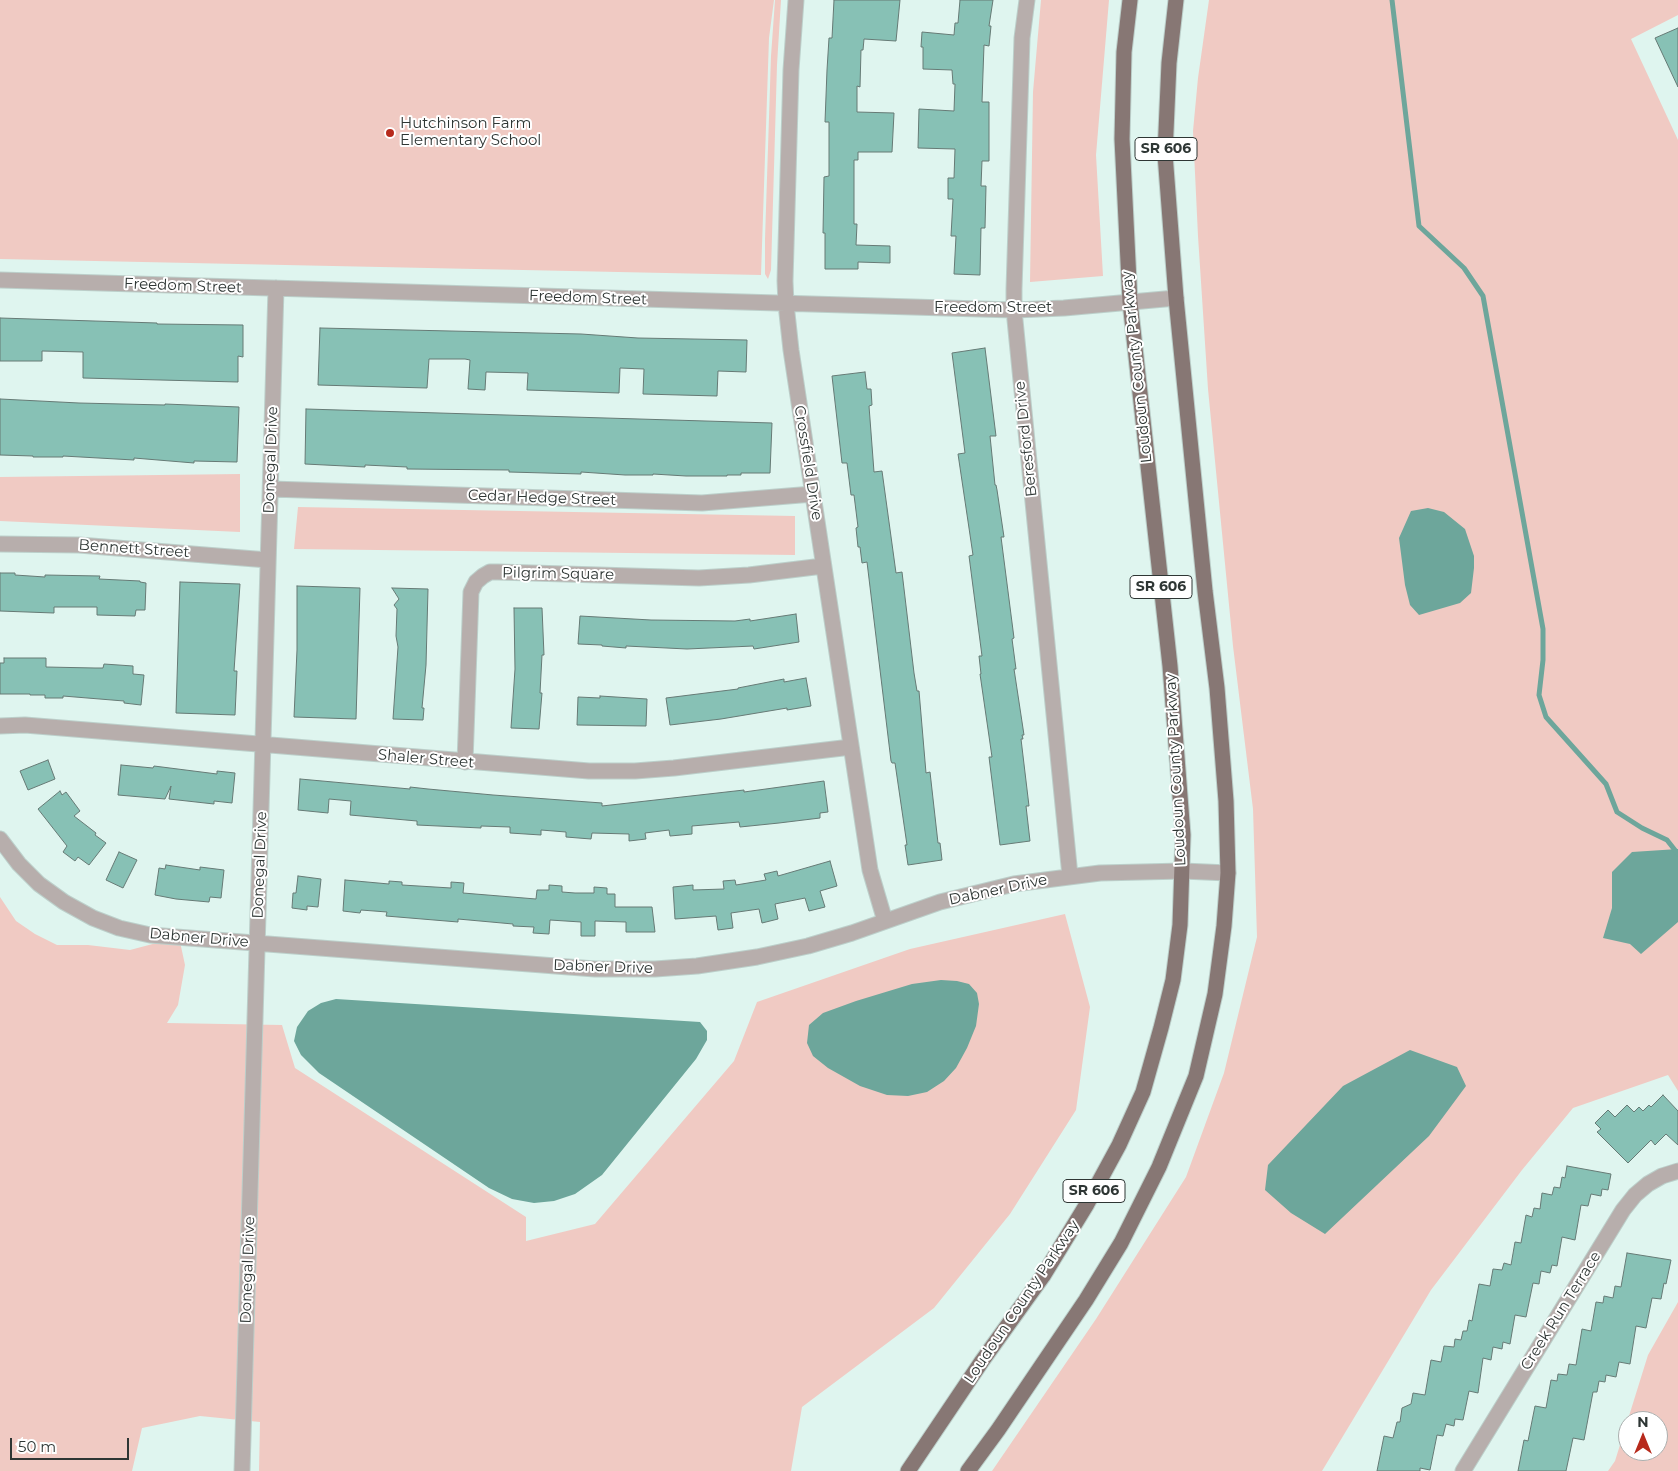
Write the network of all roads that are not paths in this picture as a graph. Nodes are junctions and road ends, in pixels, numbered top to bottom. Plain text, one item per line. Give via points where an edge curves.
1 (796, 0) edge
2 (1026, 0) edge
3 (1130, 0) edge
4 (1176, 0) edge
5 (0, 280) edge
6 (276, 288) junction
7 (1176, 298) junction
8 (1130, 302) junction
9 (786, 304) junction
10 (1014, 310) junction
11 (270, 489) junction
12 (813, 494) junction
13 (0, 544) edge
14 (268, 560) junction
15 (823, 566) junction
16 (0, 726) edge
17 (263, 745) junction
18 (851, 747) junction
19 (465, 762) junction
20 (0, 839) edge
21 (1182, 872) junction
22 (1228, 873) junction
23 (1070, 876) junction
24 (885, 921) junction
25 (257, 943) junction
26 (1678, 1170) edge
27 (242, 1471) edge
28 (908, 1471) edge
29 (968, 1471) edge
30 (1463, 1471) edge

1 - 9 street, Crossfield Drive via 791,70
2 - 10 street, Beresford Drive via 1022,38
3 - 8 main road, Loudoun County Parkway / SR 606 via 1124,52 1122,138
4 - 7 main road, SR 606 via 1165,154
5 - 6 street, Freedom Street
6 - 9 street, Freedom Street
6 - 11 street, Donegal Drive
7 - 8 street, Freedom Street
7 - 22 main road, SR 606 via 1217,688
8 - 10 street, Freedom Street
8 - 21 main road, Loudoun County Parkway / SR 606 via 1170,666 1180,786
9 - 10 street, Freedom Street
9 - 12 street, Crossfield Drive
10 - 23 street, Beresford Drive
11 - 12 street, Cedar Hedge Street via 702,503
11 - 14 street, Donegal Drive
12 - 15 street, Crossfield Drive
13 - 14 street, Bennett Street via 78,545
14 - 17 street, Donegal Drive
15 - 18 street, Crossfield Drive
15 - 19 street, Pilgrim Square via 699,578 490,572 476,582 471,592
16 - 17 street, Shaler Street via 25,725
17 - 19 street, Shaler Street
17 - 25 street, Donegal Drive
18 - 19 street, Shaler Street via 635,771
18 - 24 street, Crossfield Drive via 870,870
20 - 25 street, Dabner Drive via 39,884 93,918 150,935
21 - 22 street, Dabner Drive
21 - 23 street, Dabner Drive
21 - 28 main road, Loudoun County Parkway / SR 606 via 1173,980 1162,1028 1143,1092 1119,1145 1043,1276
22 - 29 main road, SR 606 via 1215,994 1196,1076 1159,1167 1121,1243 1086,1300
23 - 24 street, Dabner Drive via 979,892
24 - 25 street, Dabner Drive via 766,956 655,969 595,969
25 - 27 street, Donegal Drive
26 - 30 street, Creek Run Terrace via 1648,1184 1623,1210

